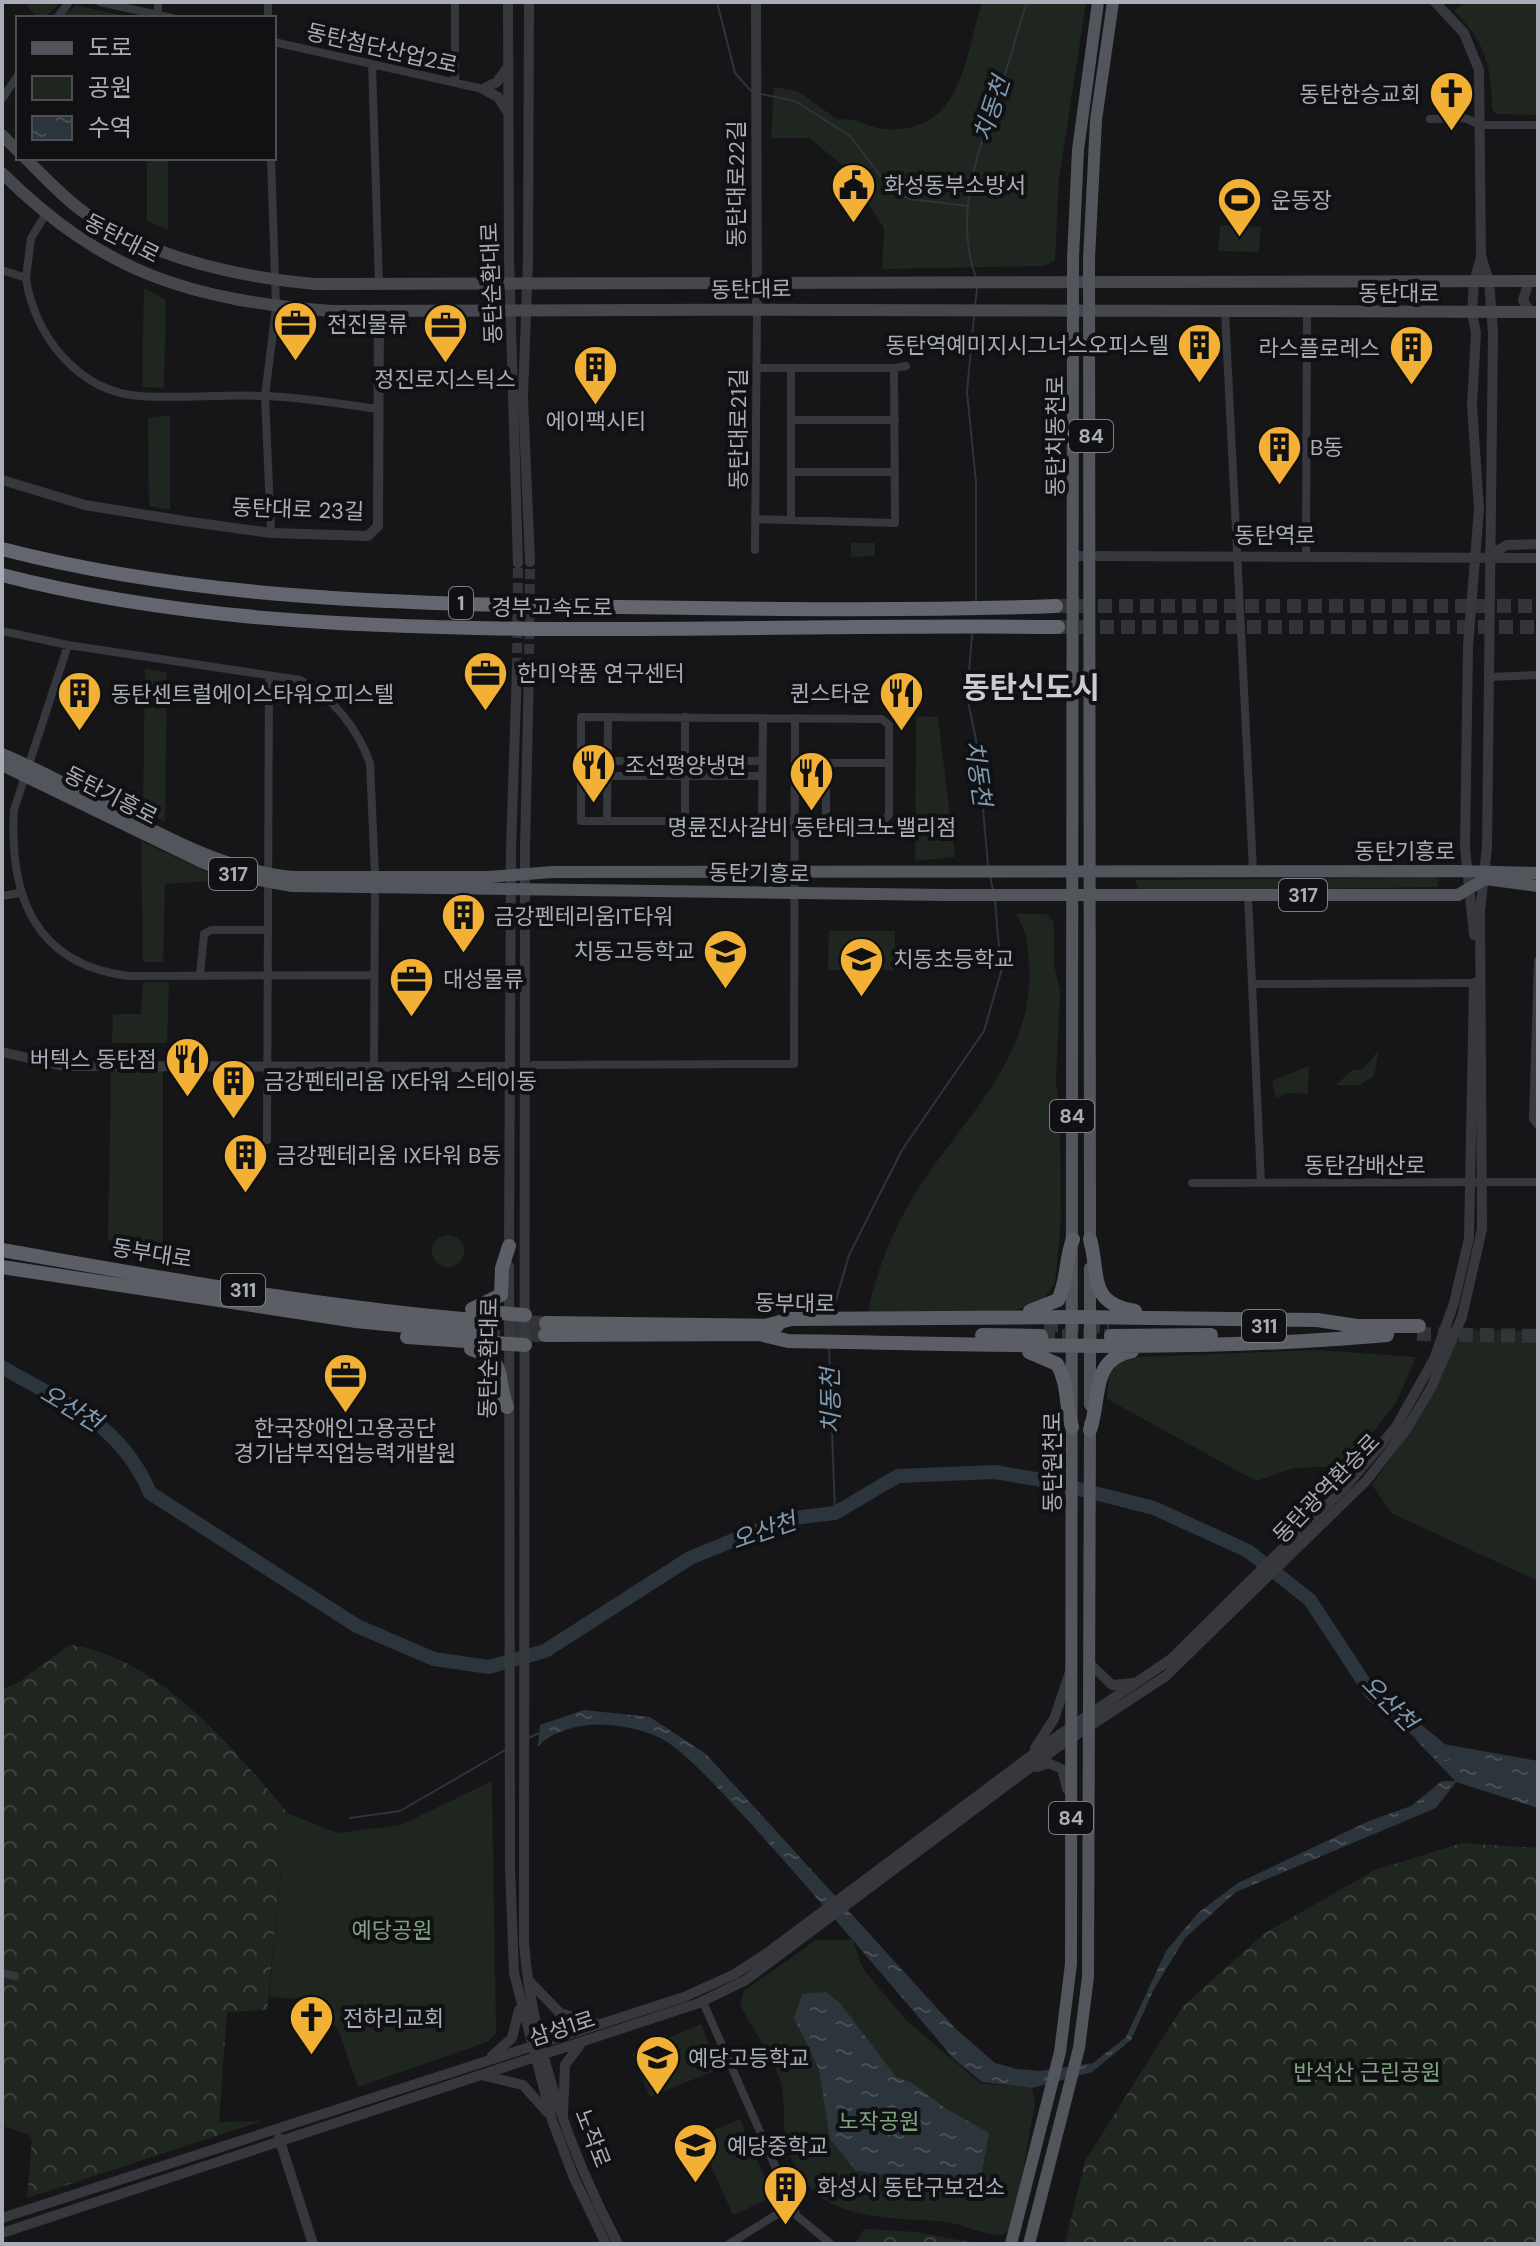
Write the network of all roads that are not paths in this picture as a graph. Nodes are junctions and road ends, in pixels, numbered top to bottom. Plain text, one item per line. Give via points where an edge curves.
1 (100, 2) edge
2 (158, 2) edge
3 (455, 2) edge
4 (508, 2) edge
5 (529, 2) edge
6 (756, 2) edge
7 (1098, 2) edge
8 (1113, 2) edge
9 (1435, 2) edge
10 (158, 15) junction
11 (163, 16) edge
12 (276, 42) edge
13 (372, 64) junction
14 (508, 65) junction
15 (16, 78) edge
16 (455, 83) junction
17 (483, 89) junction
18 (2, 99) edge
19 (508, 113) junction
20 (1430, 119) dead end
21 (1481, 125) junction
22 (1538, 125) edge
23 (27, 160) edge
24 (271, 160) edge
25 (2, 173) edge
26 (46, 214) junction
27 (1481, 256) junction
28 (2, 270) edge
29 (26, 278) junction
30 (275, 280) junction
31 (1474, 281) junction
32 (1489, 281) junction
33 (1533, 281) edge
34 (1074, 283) junction
35 (1089, 283) junction
36 (527, 284) junction
37 (379, 285) junction
38 (510, 285) junction
39 (757, 285) junction
40 (276, 307) junction
41 (757, 309) junction
42 (379, 310) junction
43 (518, 310) junction
44 (1074, 310) junction
45 (1090, 311) junction
46 (1225, 312) junction
47 (1307, 312) junction
48 (1492, 312) junction
49 (1534, 312) edge
50 (1472, 313) junction
51 (906, 366) dead end
52 (756, 368) junction
53 (791, 368) junction
54 (894, 368) junction
55 (265, 396) junction
56 (379, 409) junction
57 (791, 420) junction
58 (895, 420) junction
59 (791, 472) junction
60 (895, 472) junction
61 (2, 480) edge
62 (1484, 508) junction
63 (755, 519) junction
64 (791, 520) junction
65 (271, 533) junction
66 (1538, 544) edge
67 (2, 549) edge
68 (755, 550) dead end
69 (1306, 555) junction
70 (1474, 555) junction
71 (1489, 555) junction
72 (1075, 556) junction
73 (1091, 556) junction
74 (1237, 556) junction
75 (1538, 558) edge
76 (524, 562) tunnel mouth
77 (2, 575) edge
78 (1056, 606) tunnel mouth
79 (1058, 627) tunnel mouth
80 (2, 631) edge
81 (68, 645) junction
82 (1538, 675) edge
83 (269, 677) junction
84 (1488, 677) junction
85 (608, 717) junction
86 (685, 717) junction
87 (763, 718) junction
88 (795, 718) junction
89 (2, 754) edge
90 (608, 761) junction
91 (685, 761) junction
92 (762, 761) junction
93 (889, 763) junction
94 (2, 765) edge
95 (28, 770) junction
96 (608, 776) junction
97 (685, 776) junction
98 (762, 776) junction
99 (607, 821) junction
100 (685, 821) junction
101 (762, 821) junction
102 (795, 821) junction
103 (826, 821) junction
104 (1253, 870) junction
105 (1073, 871) junction
106 (1090, 871) junction
107 (1137, 871) junction
108 (1437, 871) junction
109 (1466, 871) junction
110 (795, 872) junction
111 (1538, 873) edge
112 (525, 874) junction
113 (511, 875) junction
114 (1485, 875) junction
115 (268, 879) junction
116 (374, 882) junction
117 (1538, 886) edge
118 (1468, 888) junction
119 (510, 890) junction
120 (525, 890) junction
121 (20, 893) junction
122 (794, 893) junction
123 (1071, 895) junction
124 (1090, 895) junction
125 (1136, 895) junction
126 (1248, 895) junction
127 (1434, 895) junction
128 (2, 896) edge
129 (267, 930) junction
130 (1538, 961) edge
131 (374, 975) junction
132 (200, 976) junction
133 (267, 976) junction
134 (1474, 983) junction
135 (1252, 984) junction
136 (2, 1052) edge
137 (528, 1065) junction
138 (509, 1067) junction
139 (267, 1068) junction
140 (374, 1068) junction
141 (1538, 1125) edge
142 (267, 1140) dead end
143 (1538, 1182) edge
144 (1192, 1183) dead end
145 (1261, 1183) junction
146 (1478, 1183) junction
147 (1073, 1239) junction
148 (1090, 1239) junction
149 (509, 1246) junction
150 (2, 1250) edge
151 (2, 1267) edge
152 (146, 1275) junction
153 (112, 1285) junction
154 (467, 1311) junction
155 (508, 1314) junction
156 (525, 1315) junction
157 (1012, 1317) junction
158 (1073, 1317) junction
159 (1090, 1317) junction
160 (1170, 1319) junction
161 (1357, 1326) junction
162 (546, 1329) tunnel mouth
163 (863, 1330) junction
164 (1043, 1330) tunnel mouth
165 (1387, 1335) junction
166 (447, 1342) junction
167 (508, 1345) junction
168 (525, 1345) junction
169 (1014, 1346) junction
170 (1169, 1346) junction
171 (1072, 1347) junction
172 (1090, 1347) junction
173 (507, 1407) junction
174 (1072, 1427) junction
175 (1090, 1430) junction
176 (1197, 1641) junction
177 (1089, 1663) junction
178 (1072, 1666) junction
179 (1149, 1677) junction
180 (1089, 1721) junction
181 (1072, 1732) junction
182 (1021, 1769) junction
183 (1071, 1807) junction
184 (813, 1926) junction
185 (2, 1973) edge
186 (15, 1976) dead end
187 (528, 1980) junction
188 (703, 2002) junction
189 (520, 2004) junction
190 (537, 2018) junction
191 (524, 2020) junction
192 (601, 2024) junction
193 (592, 2039) junction
194 (538, 2050) junction
195 (478, 2071) junction
196 (558, 2118) junction
197 (276, 2129) junction
198 (280, 2142) junction
199 (261, 2148) junction
200 (286, 2157) junction
201 (792, 2205) junction
202 (2, 2218) edge
203 (2, 2233) edge
204 (744, 2240) edge
205 (313, 2244) edge
206 (606, 2244) edge
207 (618, 2244) edge
208 (729, 2244) edge
209 (831, 2244) edge
210 (1011, 2244) edge
211 (1029, 2244) edge

1 - 10 street
2 - 10 street
3 - 16 street
4 - 14 street, 동탄순환대로
5 - 36 street, 동탄순환대로
6 - 39 street, 동탄대로22길
7 - 34 main road, 동탄치동천로 / 84 via 1078,150
8 - 35 main road, 동탄치동천로 / 84 via 1096,120
9 - 21 street via 1464,33 1475,56
10 - 11 street
12 - 13 street, 동탄첨단산업2로
13 - 16 street, 동탄첨단산업2로
13 - 37 street
14 - 17 street via 503,76
14 - 19 street, 동탄순환대로
15 - 18 street
16 - 17 street, 동탄첨단산업2로
17 - 19 street via 498,97
19 - 38 street, 동탄순환대로
20 - 21 street via 1465,118
21 - 22 street
21 - 27 street
23 - 30 main road, 동탄대로 via 85,213 110,228 213,267
24 - 30 street
25 - 26 main road, 동탄대로
26 - 29 street via 31,238
26 - 40 main road, 동탄대로 via 132,269 198,293
27 - 31 street
27 - 32 street
28 - 29 street
29 - 55 street via 41,328 73,367 93,381 138,396
30 - 37 main road, 동탄대로
30 - 40 street
31 - 32 main road, 동탄대로
31 - 35 main road, 동탄대로
31 - 50 street
32 - 33 main road, 동탄대로
32 - 48 street
33 - 49 street via 1523,300
34 - 35 main road, 동탄대로
34 - 39 main road, 동탄대로
34 - 44 main road, 동탄치동천로 / 84
35 - 45 main road, 동탄치동천로 / 84
36 - 38 main road, 동탄대로
36 - 39 main road, 동탄대로
36 - 43 street, 동탄순환대로
37 - 38 main road, 동탄대로
38 - 43 street, 동탄순환대로
39 - 41 street, 동탄대로22길
40 - 42 main road, 동탄대로
40 - 55 street
41 - 43 main road, 동탄대로
41 - 44 main road, 동탄대로
41 - 52 street, 동탄대로21길
42 - 43 main road, 동탄대로
42 - 56 street, 동탄대로 23길
43 - 76 street, 동탄순환대로
44 - 45 main road, 동탄대로
44 - 72 main road, 동탄치동천로 / 84
45 - 46 main road, 동탄대로
45 - 73 main road, 동탄치동천로 / 84
46 - 47 main road, 동탄대로
46 - 74 street
47 - 50 main road, 동탄대로
47 - 69 street
48 - 49 main road, 동탄대로
48 - 50 main road, 동탄대로
48 - 62 street
50 - 62 street via 1472,405
51 - 54 street
52 - 53 street
52 - 63 street, 동탄대로21길
53 - 54 street
53 - 57 street
54 - 58 street
55 - 56 street
55 - 65 street
56 - 65 street, 동탄대로 23길 via 374,532 360,537
57 - 58 street
57 - 59 street
58 - 60 street
59 - 60 street
59 - 64 street
60 - 64 street via 895,523
61 - 65 street, 동탄대로 23길 via 85,505
62 - 70 street
62 - 71 street
63 - 64 street
63 - 68 street, 동탄대로21길
66 - 71 street via 1507,545
67 - 78 highway, 경부고속도로 / 1 via 142,578 294,595 555,606
69 - 70 street, 동탄역로
69 - 74 street, 동탄역로
70 - 71 street, 동탄역로
70 - 109 street, 동탄광역환승로
71 - 75 street, 동탄역로
71 - 84 street
72 - 73 street, 동탄역로
72 - 105 main road, 동탄치동천로 / 84
73 - 74 street, 동탄역로
73 - 106 main road, 동탄치동천로 / 84
74 - 104 street
77 - 79 highway, 경부고속도로 / 1 via 243,617 425,628
80 - 81 street
81 - 83 street
81 - 95 street
82 - 84 street
83 - 115 street
83 - 116 street via 300,680 326,693 364,747 373,785
84 - 114 street, 동탄광역환승로
85 - 86 street
85 - 90 street
85 - 99 street via 581,717 581,821
86 - 87 street
86 - 91 street
87 - 88 street
87 - 92 street
88 - 93 street via 882,719 889,725
88 - 102 street
89 - 95 main road, 동탄기흥로 / 317
90 - 91 street
90 - 96 street
91 - 92 street
91 - 97 street
92 - 98 street
93 - 103 street via 889,815 883,821
93 - 103 street via 831,763 826,768
94 - 95 main road, 동탄기흥로 / 317
95 - 115 main road, 동탄기흥로 / 317 via 204,863
95 - 121 street via 14,810
96 - 97 street
96 - 99 street
97 - 98 street
97 - 100 street
98 - 101 street
99 - 100 street
100 - 101 street
101 - 102 street
102 - 103 street
102 - 110 street
104 - 107 main road, 동탄기흥로 / 317
104 - 108 main road, 동탄기흥로 / 317
105 - 106 main road, 동탄기흥로 / 317
105 - 110 main road, 동탄기흥로 / 317
105 - 123 main road, 동탄원천로 / 84
106 - 107 main road, 동탄기흥로 / 317
106 - 124 main road, 동탄원천로 / 84
107 - 125 main road via 1129,881
108 - 109 main road, 동탄기흥로 / 317
108 - 127 main road via 1443,882
109 - 114 main road, 동탄기흥로 / 317
109 - 118 street, 동탄광역환승로
110 - 112 main road, 동탄기흥로 / 317
110 - 122 street
111 - 114 main road, 동탄기흥로 / 317
112 - 113 main road, 동탄기흥로 / 317
112 - 113 street, 동탄순환대로 via 523,669
112 - 120 street, 동탄순환대로
113 - 116 main road, 동탄기흥로 / 317
113 - 119 street, 동탄순환대로
114 - 117 main road, 동탄기흥로 / 317
114 - 118 main road, 동탄기흥로 / 317
114 - 146 street, 동탄광역환승로 via 1480,911
115 - 116 main road, 동탄기흥로 / 317
115 - 129 street
116 - 119 main road, 동탄기흥로 / 317
116 - 131 street
118 - 127 main road, 동탄기흥로 / 317 via 1458,895
118 - 134 street, 동탄광역환승로
119 - 120 main road, 동탄기흥로 / 317
119 - 138 street, 동탄순환대로
120 - 122 main road, 동탄기흥로 / 317
120 - 137 street, 동탄순환대로
121 - 128 street
121 - 132 street via 51,944 78,963 100,973 128,976
122 - 123 main road, 동탄기흥로 / 317
122 - 137 street via 794,1064
123 - 124 main road, 동탄기흥로 / 317
123 - 147 main road, 동탄원천로 / 84
124 - 125 main road, 동탄기흥로 / 317
124 - 148 main road, 동탄원천로 / 84
125 - 126 main road, 동탄기흥로 / 317
126 - 127 main road, 동탄기흥로 / 317
126 - 135 street
129 - 132 street via 204,934
129 - 133 street
130 - 141 street via 1533,1119
131 - 133 street
131 - 140 street
132 - 133 street
133 - 139 street
134 - 135 street
134 - 146 street, 동탄광역환승로
135 - 145 street
136 - 139 street via 63,1066
137 - 156 street, 동탄순환대로
138 - 140 street
138 - 149 street, 동탄순환대로
139 - 140 street
139 - 142 street
143 - 146 street, 동탄감배산로
144 - 145 street, 동탄감배산로
145 - 146 street, 동탄감배산로
146 - 176 street, 동탄광역환승로 via 1465,1261 1434,1359 1411,1403 1325,1513
147 - 157 highway via 1058,1300
147 - 158 main road, 동탄원천로 / 84
148 - 159 main road, 동탄원천로 / 84
148 - 160 highway via 1102,1296 1118,1308
149 - 154 highway via 501,1295
149 - 155 street, 동탄순환대로
150 - 152 highway, 동부대로 / 311
151 - 153 highway, 동부대로 / 311
152 - 153 highway, 동부대로 / 311 via 486,1327 356,1321
152 - 154 highway via 186,1272
153 - 166 highway
154 - 155 highway
155 - 156 highway
155 - 167 street, 동탄순환대로
156 - 168 street, 동탄순환대로
157 - 158 highway
157 - 163 highway
158 - 159 highway
158 - 171 main road, 동탄원천로 / 84
159 - 160 highway
159 - 172 main road, 동탄원천로 / 84
160 - 161 highway via 1317,1320
161 - 165 highway, 311 via 1418,1330
161 - 165 highway, 311 via 1110,1331
162 - 163 highway, 동부대로
163 - 164 highway, 동부대로
163 - 169 highway
165 - 170 highway
166 - 167 highway
166 - 173 highway via 483,1353 498,1364
167 - 168 highway
167 - 173 street, 동탄순환대로
168 - 187 street, 동탄순환대로 via 523,1921
169 - 171 highway
169 - 174 highway via 1057,1364 1065,1380
170 - 172 highway
170 - 175 highway via 1120,1353 1108,1361 1099,1377
171 - 172 highway
171 - 174 main road, 동탄원천로 / 84
172 - 175 main road, 동탄원천로 / 84
173 - 189 street, 동탄순환대로 via 511,1947
174 - 178 main road, 동탄원천로 / 84
175 - 177 main road, 동탄원천로 / 84
176 - 179 street, 동탄광역환승로
176 - 180 street, 동탄광역환승로 via 1151,1687
177 - 179 street via 1103,1679 1120,1687
177 - 180 main road, 동탄원천로 / 84
178 - 181 main road, 동탄원천로 / 84
178 - 182 street via 1048,1732
179 - 180 street, 동탄광역환승로
180 - 181 street, 동탄광역환승로
180 - 211 main road, 동탄원천로 / 84 via 1088,1977 1079,2048
181 - 182 street
181 - 183 main road, 동탄원천로 / 84
182 - 183 street via 1048,1763 1062,1769
182 - 184 street
183 - 210 main road, 동탄원천로 / 84 via 1071,1964 1060,2052
184 - 188 street, 삼성1로 via 764,1969
184 - 192 street, 삼성1로 via 726,1978
185 - 186 street
187 - 190 street, 동탄순환대로
187 - 192 street via 565,2016
188 - 193 street, 삼성1로
188 - 201 street
189 - 191 street, 동탄순환대로
189 - 195 street via 512,2038
190 - 191 street via 533,2024
190 - 194 street, 동탄순환대로
191 - 194 street, 동탄순환대로
192 - 194 street, 삼성1로
193 - 194 street, 삼성1로
193 - 196 street via 568,2057
194 - 195 street, 삼성1로
194 - 196 street, 노작로
195 - 196 street via 523,2085
195 - 197 street, 삼성1로
195 - 198 street, 삼성1로
196 - 206 street, 노작로 via 574,2178
196 - 207 street, 노작로
197 - 198 street
197 - 202 street, 삼성1로
198 - 199 street, 삼성1로
198 - 200 street
199 - 200 street
199 - 203 street, 삼성1로
200 - 205 street
201 - 204 street
201 - 209 street via 797,2216
204 - 208 street

